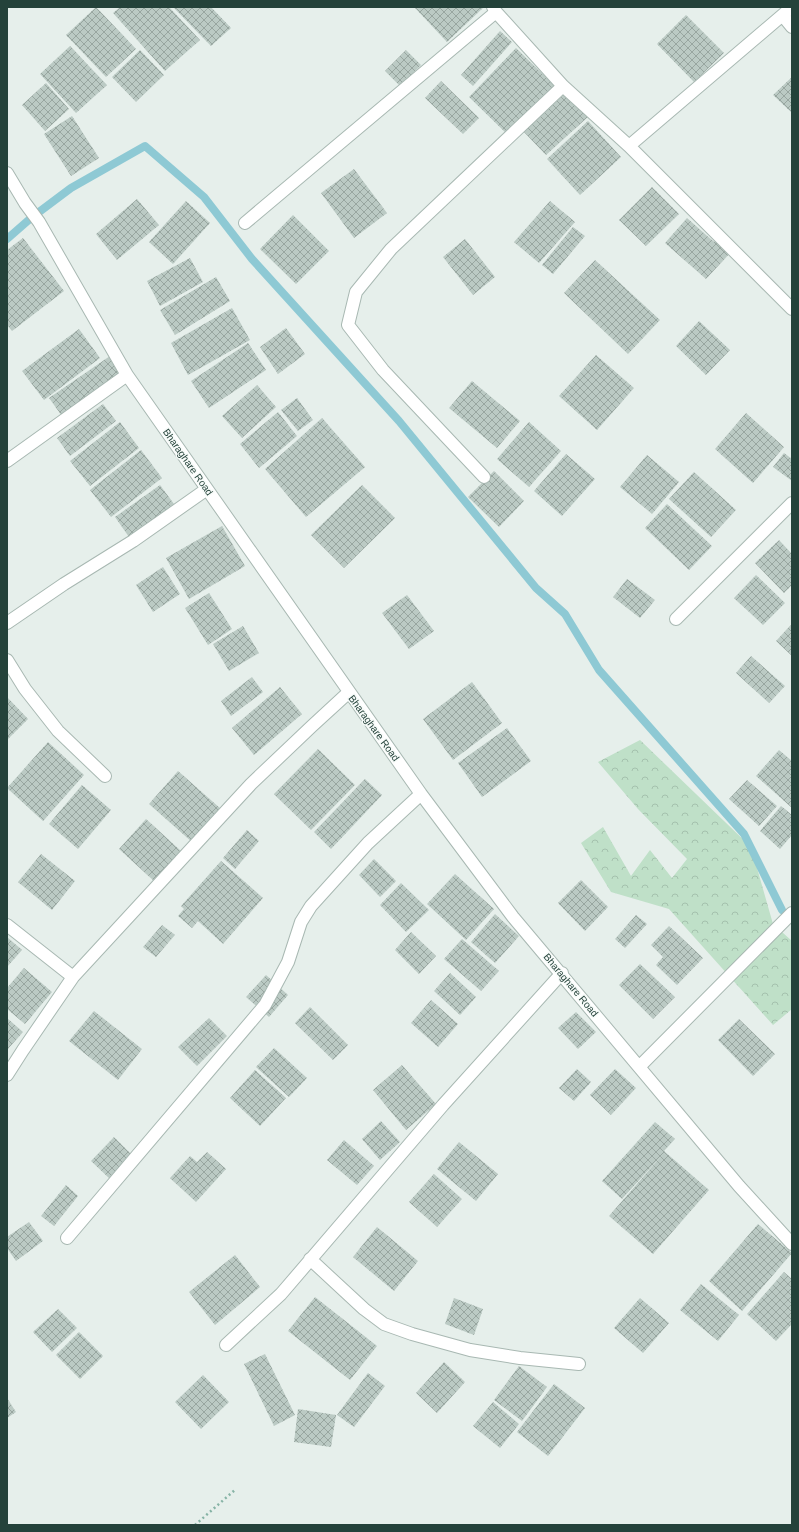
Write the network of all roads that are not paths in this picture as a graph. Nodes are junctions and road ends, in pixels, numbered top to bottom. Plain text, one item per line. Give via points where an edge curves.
1 (494, 10) edge
2 (788, 12) edge
3 (792, 27) edge
4 (563, 86) junction
5 (629, 146) junction
6 (7, 173) edge
7 (245, 223) dead end
8 (792, 309) edge
9 (127, 375) junction
10 (7, 461) edge
11 (484, 478) dead end
12 (207, 489) junction
13 (792, 503) edge
14 (676, 619) dead end
15 (7, 623) edge
16 (7, 660) edge
17 (348, 692) junction
18 (105, 776) dead end
19 (421, 794) junction
20 (792, 913) edge
21 (7, 925) edge
22 (562, 973) junction
23 (73, 977) junction
24 (639, 1067) junction
25 (7, 1075) edge
26 (67, 1238) dead end
27 (792, 1244) edge
28 (310, 1259) junction
29 (226, 1345) dead end
30 (579, 1364) dead end

1 - 4 street
1 - 7 street
2 - 3 street
2 - 5 street
4 - 5 street
4 - 11 street via 391,249 356,292 348,325 383,370
5 - 8 street
6 - 9 street, Bharaghare Road via 39,222
9 - 10 street
9 - 12 street, Bharaghare Road
12 - 15 street via 133,541
12 - 17 street, Bharaghare Road
13 - 14 street
16 - 18 street via 25,689 58,731
17 - 19 street, Bharaghare Road
17 - 23 street via 251,784
19 - 22 street, Bharaghare Road via 514,917
19 - 26 street via 368,843 311,906 301,922 288,962 264,1005
20 - 24 street
21 - 23 street
22 - 24 street, Bharaghare Road
22 - 28 street
23 - 25 street
24 - 27 street, Bharaghare Road via 739,1186
28 - 29 street via 281,1294
28 - 30 street via 384,1324 470,1350

